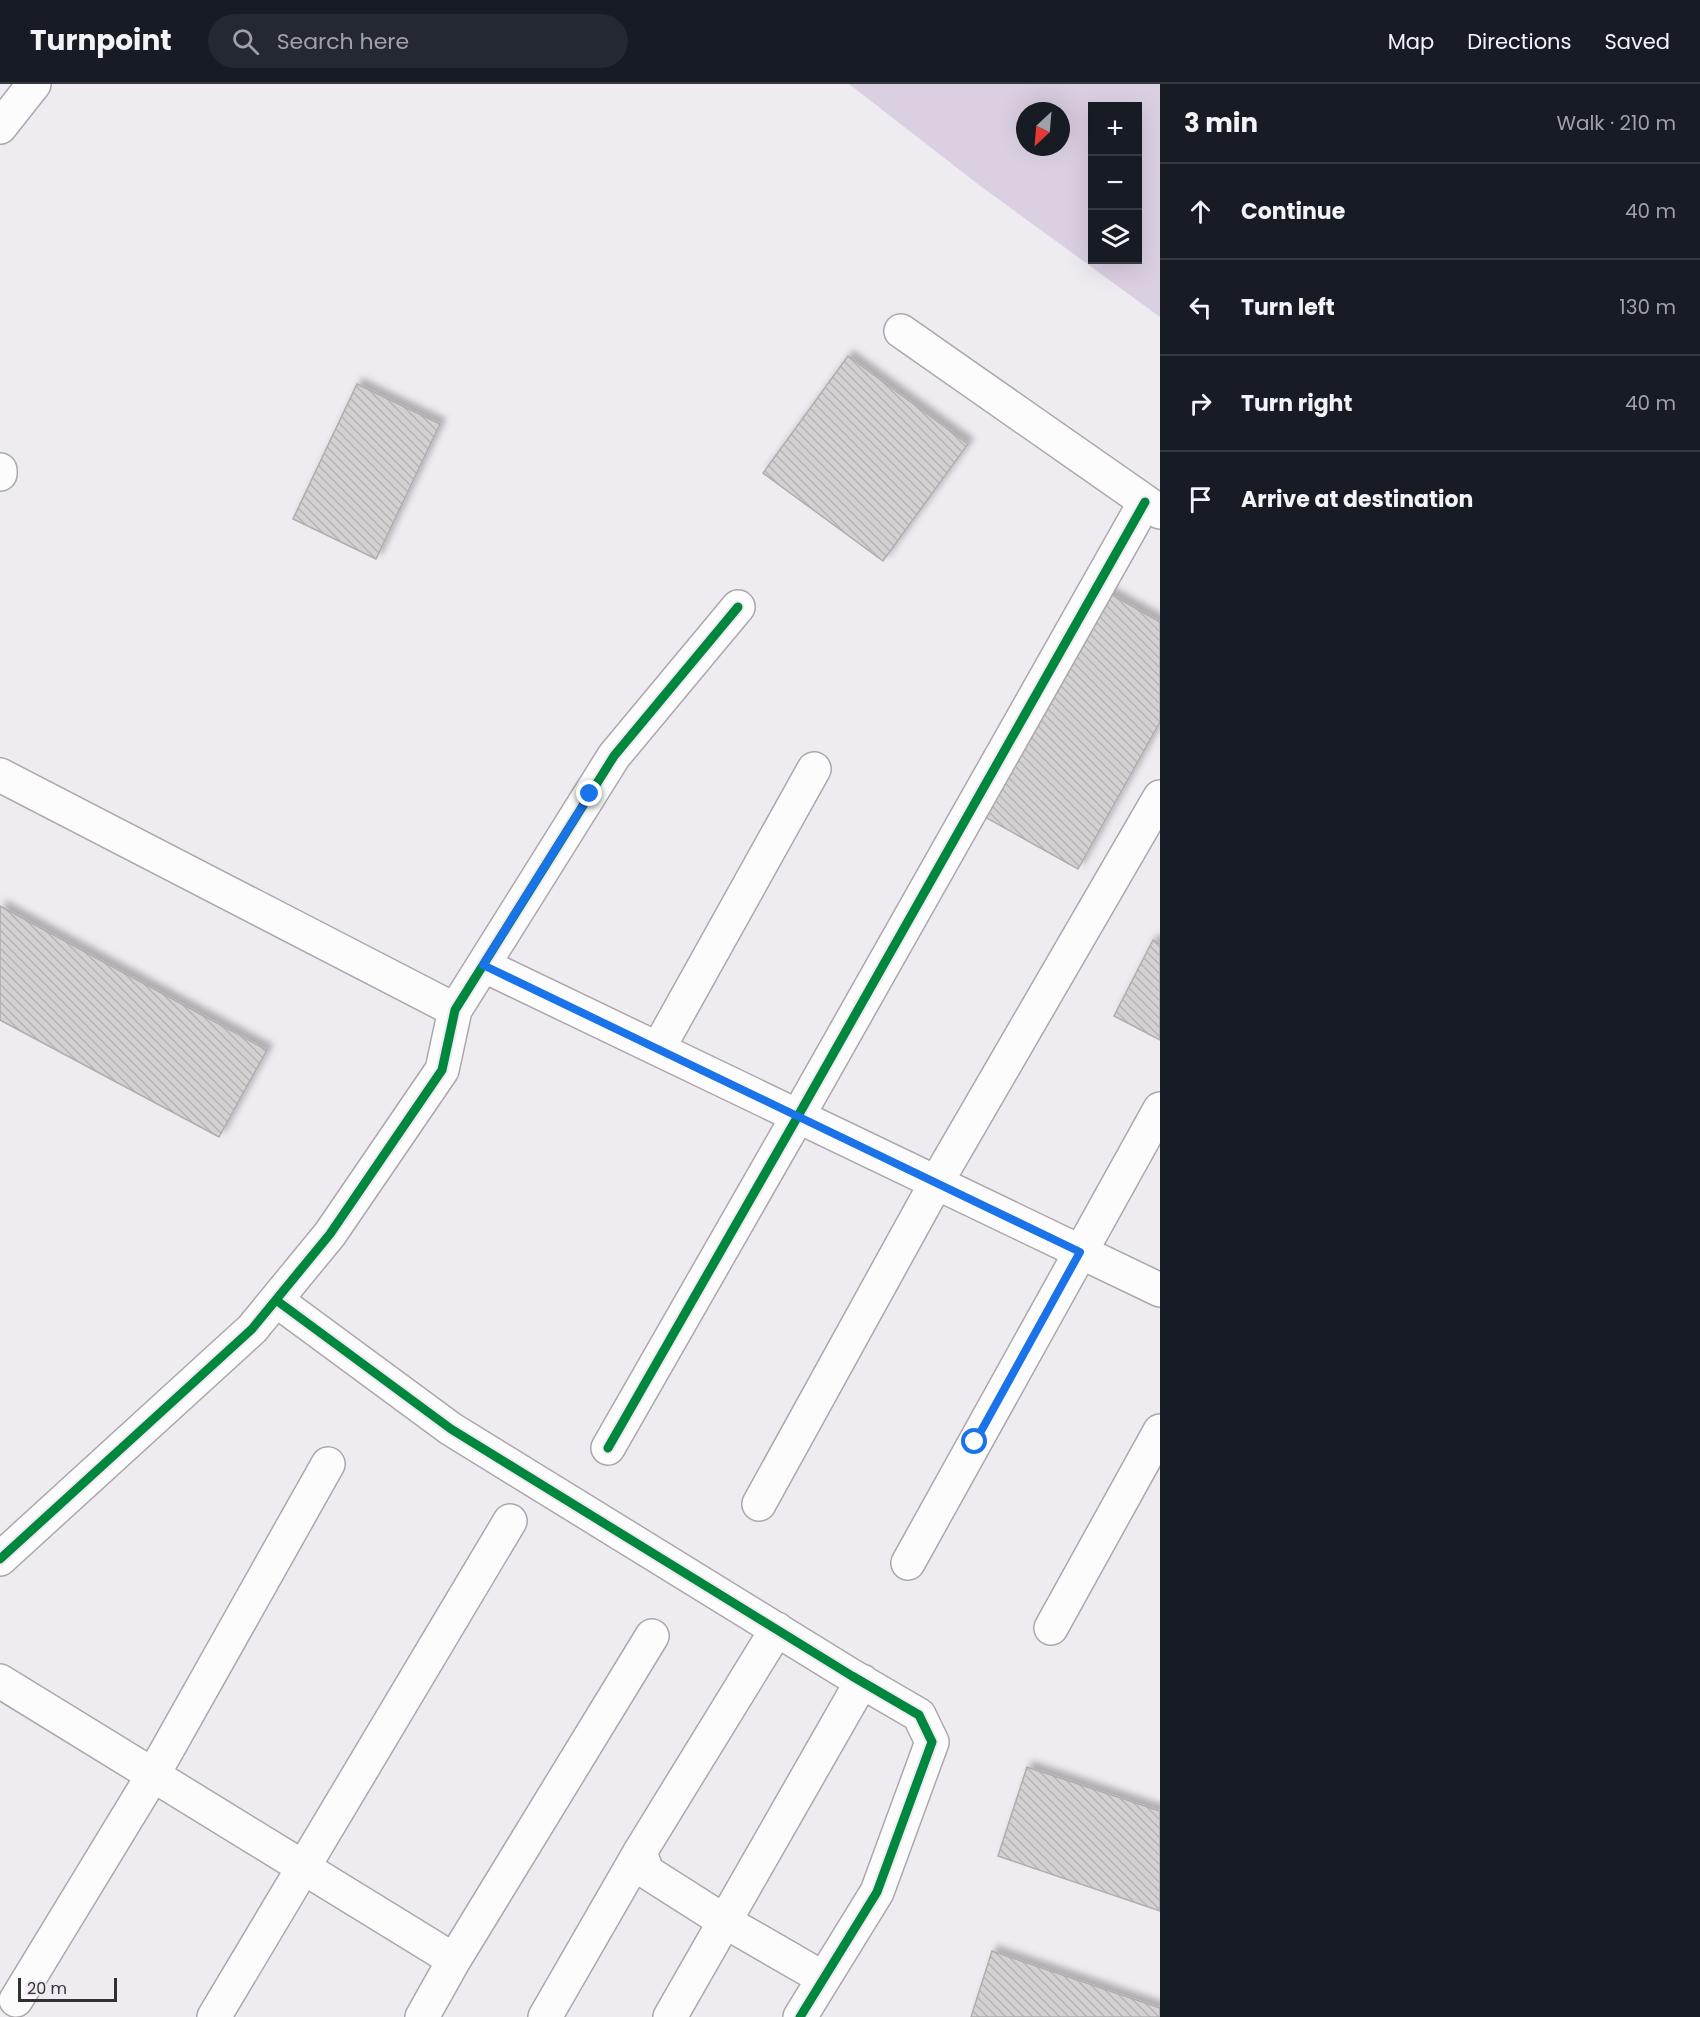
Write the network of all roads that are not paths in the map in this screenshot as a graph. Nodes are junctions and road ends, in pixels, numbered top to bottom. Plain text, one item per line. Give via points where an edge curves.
1 (34, 84) edge
2 (0, 127) edge
3 (901, 331) dead end
4 (1152, 507) edge
5 (738, 607) dead end
6 (814, 769) dead end
7 (0, 774) edge
8 (1160, 797) edge
9 (483, 965) junction
10 (455, 1010) junction
11 (658, 1049) junction
12 (1160, 1109) edge
13 (798, 1116) junction
14 (936, 1183) junction
15 (1080, 1252) junction
16 (1160, 1290) edge
17 (276, 1300) junction
18 (1160, 1431) edge
19 (608, 1448) dead end
20 (328, 1464) dead end
21 (759, 1504) dead end
22 (510, 1521) dead end
23 (0, 1558) edge
24 (908, 1563) dead end
25 (777, 1629) junction
26 (1051, 1629) dead end
27 (652, 1636) dead end
28 (0, 1681) edge
29 (862, 1681) junction
30 (153, 1775) junction
31 (640, 1852) junction
32 (303, 1867) junction
33 (724, 1921) junction
34 (454, 1960) junction
35 (823, 1978) junction
36 (16, 2000) dead end
37 (214, 2017) edge
38 (422, 2017) edge
39 (545, 2017) edge
40 (670, 2017) edge
41 (800, 2017) edge

1 - 2 street
3 - 4 street
4 - 13 street
5 - 9 street via 614,756
6 - 11 street
7 - 10 street
8 - 14 street
9 - 10 street
9 - 11 street
10 - 17 street via 442,1070 330,1234
11 - 13 street
12 - 15 street
13 - 14 street
13 - 19 street
14 - 15 street
14 - 21 street
15 - 16 street
15 - 24 street
17 - 23 street via 252,1329
17 - 25 street via 451,1429
18 - 26 street
20 - 30 street
22 - 32 street
25 - 29 street
25 - 31 street
27 - 34 street
28 - 30 street
29 - 33 street
29 - 35 street via 919,1714 932,1742 877,1892
30 - 32 street
30 - 36 street
31 - 33 street via 647,1872
31 - 39 street
32 - 34 street
32 - 37 street
33 - 35 street
33 - 40 street
34 - 38 street
35 - 41 street

